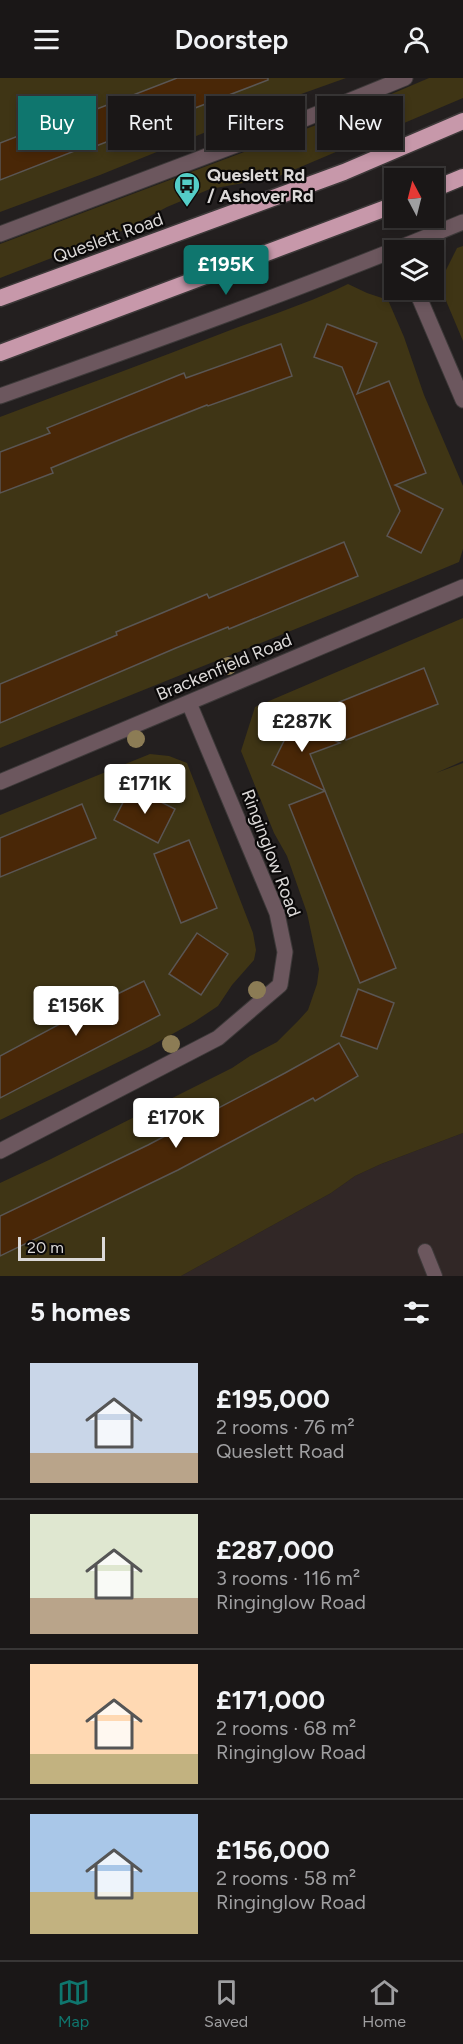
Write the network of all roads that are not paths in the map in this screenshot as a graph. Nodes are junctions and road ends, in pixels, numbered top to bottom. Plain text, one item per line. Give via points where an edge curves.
1 (405, 78) edge
2 (463, 121) edge
3 (463, 177) edge
4 (444, 185) edge
5 (384, 209) edge
6 (463, 222) edge
7 (0, 234) edge
8 (422, 240) edge
9 (384, 256) edge
10 (0, 298) edge
11 (420, 300) edge
12 (0, 353) edge
13 (0, 396) edge
14 (463, 400) edge
15 (463, 587) edge
16 (189, 703) junction
17 (0, 782) edge
18 (0, 1151) edge
19 (425, 1251) dead end
20 (435, 1276) edge

1 - 7 street
2 - 10 highway, Queslett Road via 344,172
3 - 4 highway
5 - 12 highway
6 - 8 street
9 - 13 street
11 - 14 street
15 - 16 street, Brackenfield Road
16 - 17 street, Brackenfield Road
16 - 18 street, Ringinglow Road via 277,913 285,952 280,985 218,1038
19 - 20 lane

